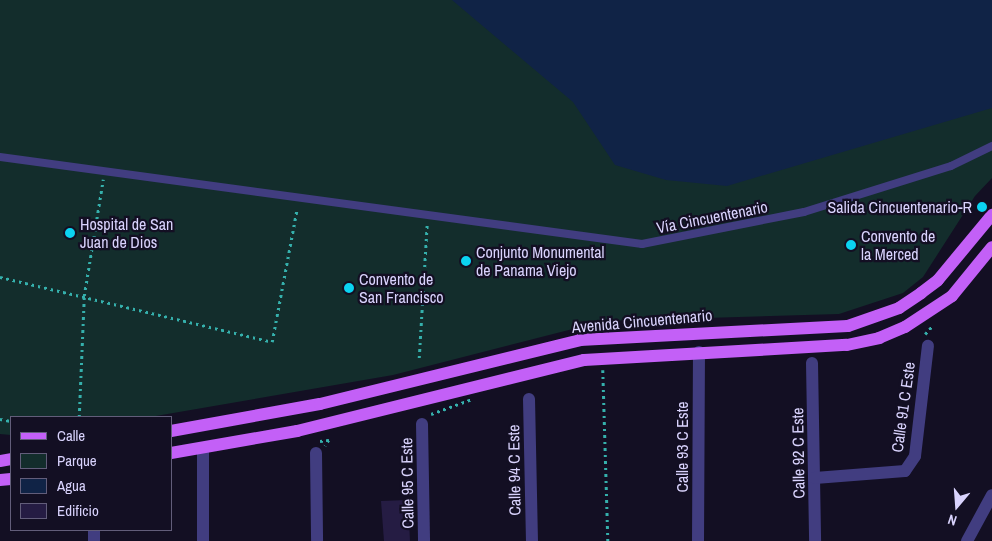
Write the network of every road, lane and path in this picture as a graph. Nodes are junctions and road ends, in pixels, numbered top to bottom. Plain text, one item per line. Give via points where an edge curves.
1 (992, 146) edge
2 (0, 157) edge
3 (104, 171) junction
4 (299, 198) junction
5 (992, 214) edge
6 (427, 215) junction
7 (992, 247) edge
8 (0, 277) edge
9 (84, 296) junction
10 (928, 346) dead end
11 (699, 352) junction
12 (419, 358) dead end
13 (603, 358) junction
14 (812, 364) dead end
15 (529, 399) dead end
16 (79, 416) edge
17 (422, 424) dead end
18 (172, 431) edge
19 (202, 448) junction
20 (172, 453) edge
21 (316, 453) dead end
22 (815, 478) junction
23 (992, 495) edge
24 (203, 541) edge
25 (317, 541) edge
26 (424, 541) edge
27 (532, 541) edge
28 (608, 541) edge
29 (698, 541) edge
30 (815, 541) edge
31 (967, 541) edge

1 - 6 lane, Vía Cincuentenario via 951,166 804,212 642,244
2 - 3 lane, Vía Cincuentenario
3 - 4 lane, Vía Cincuentenario
3 - 9 path
4 - 6 lane, Vía Cincuentenario
4 - 9 path via 272,342
5 - 18 main road, Avenida Cincuentenario via 938,280 899,308 848,326 580,340 320,404
6 - 12 path
7 - 11 main road, Avenida Cincuentenario via 952,296 905,327 878,338 847,345
8 - 9 path
9 - 16 path
10 - 22 street, Calle 91 C Este via 915,456 905,471
11 - 13 main road, Avenida Cincuentenario
11 - 29 street, Calle 93 C Este
13 - 19 main road, Avenida Cincuentenario via 468,386 297,431
13 - 28 path
14 - 22 street, Calle 92 C Este
15 - 27 street, Calle 94 C Este
17 - 26 street, Calle 95 C Este
19 - 20 main road, Avenida Cincuentenario
19 - 24 street
21 - 25 street
22 - 30 street, Calle 92 C Este
23 - 31 street

